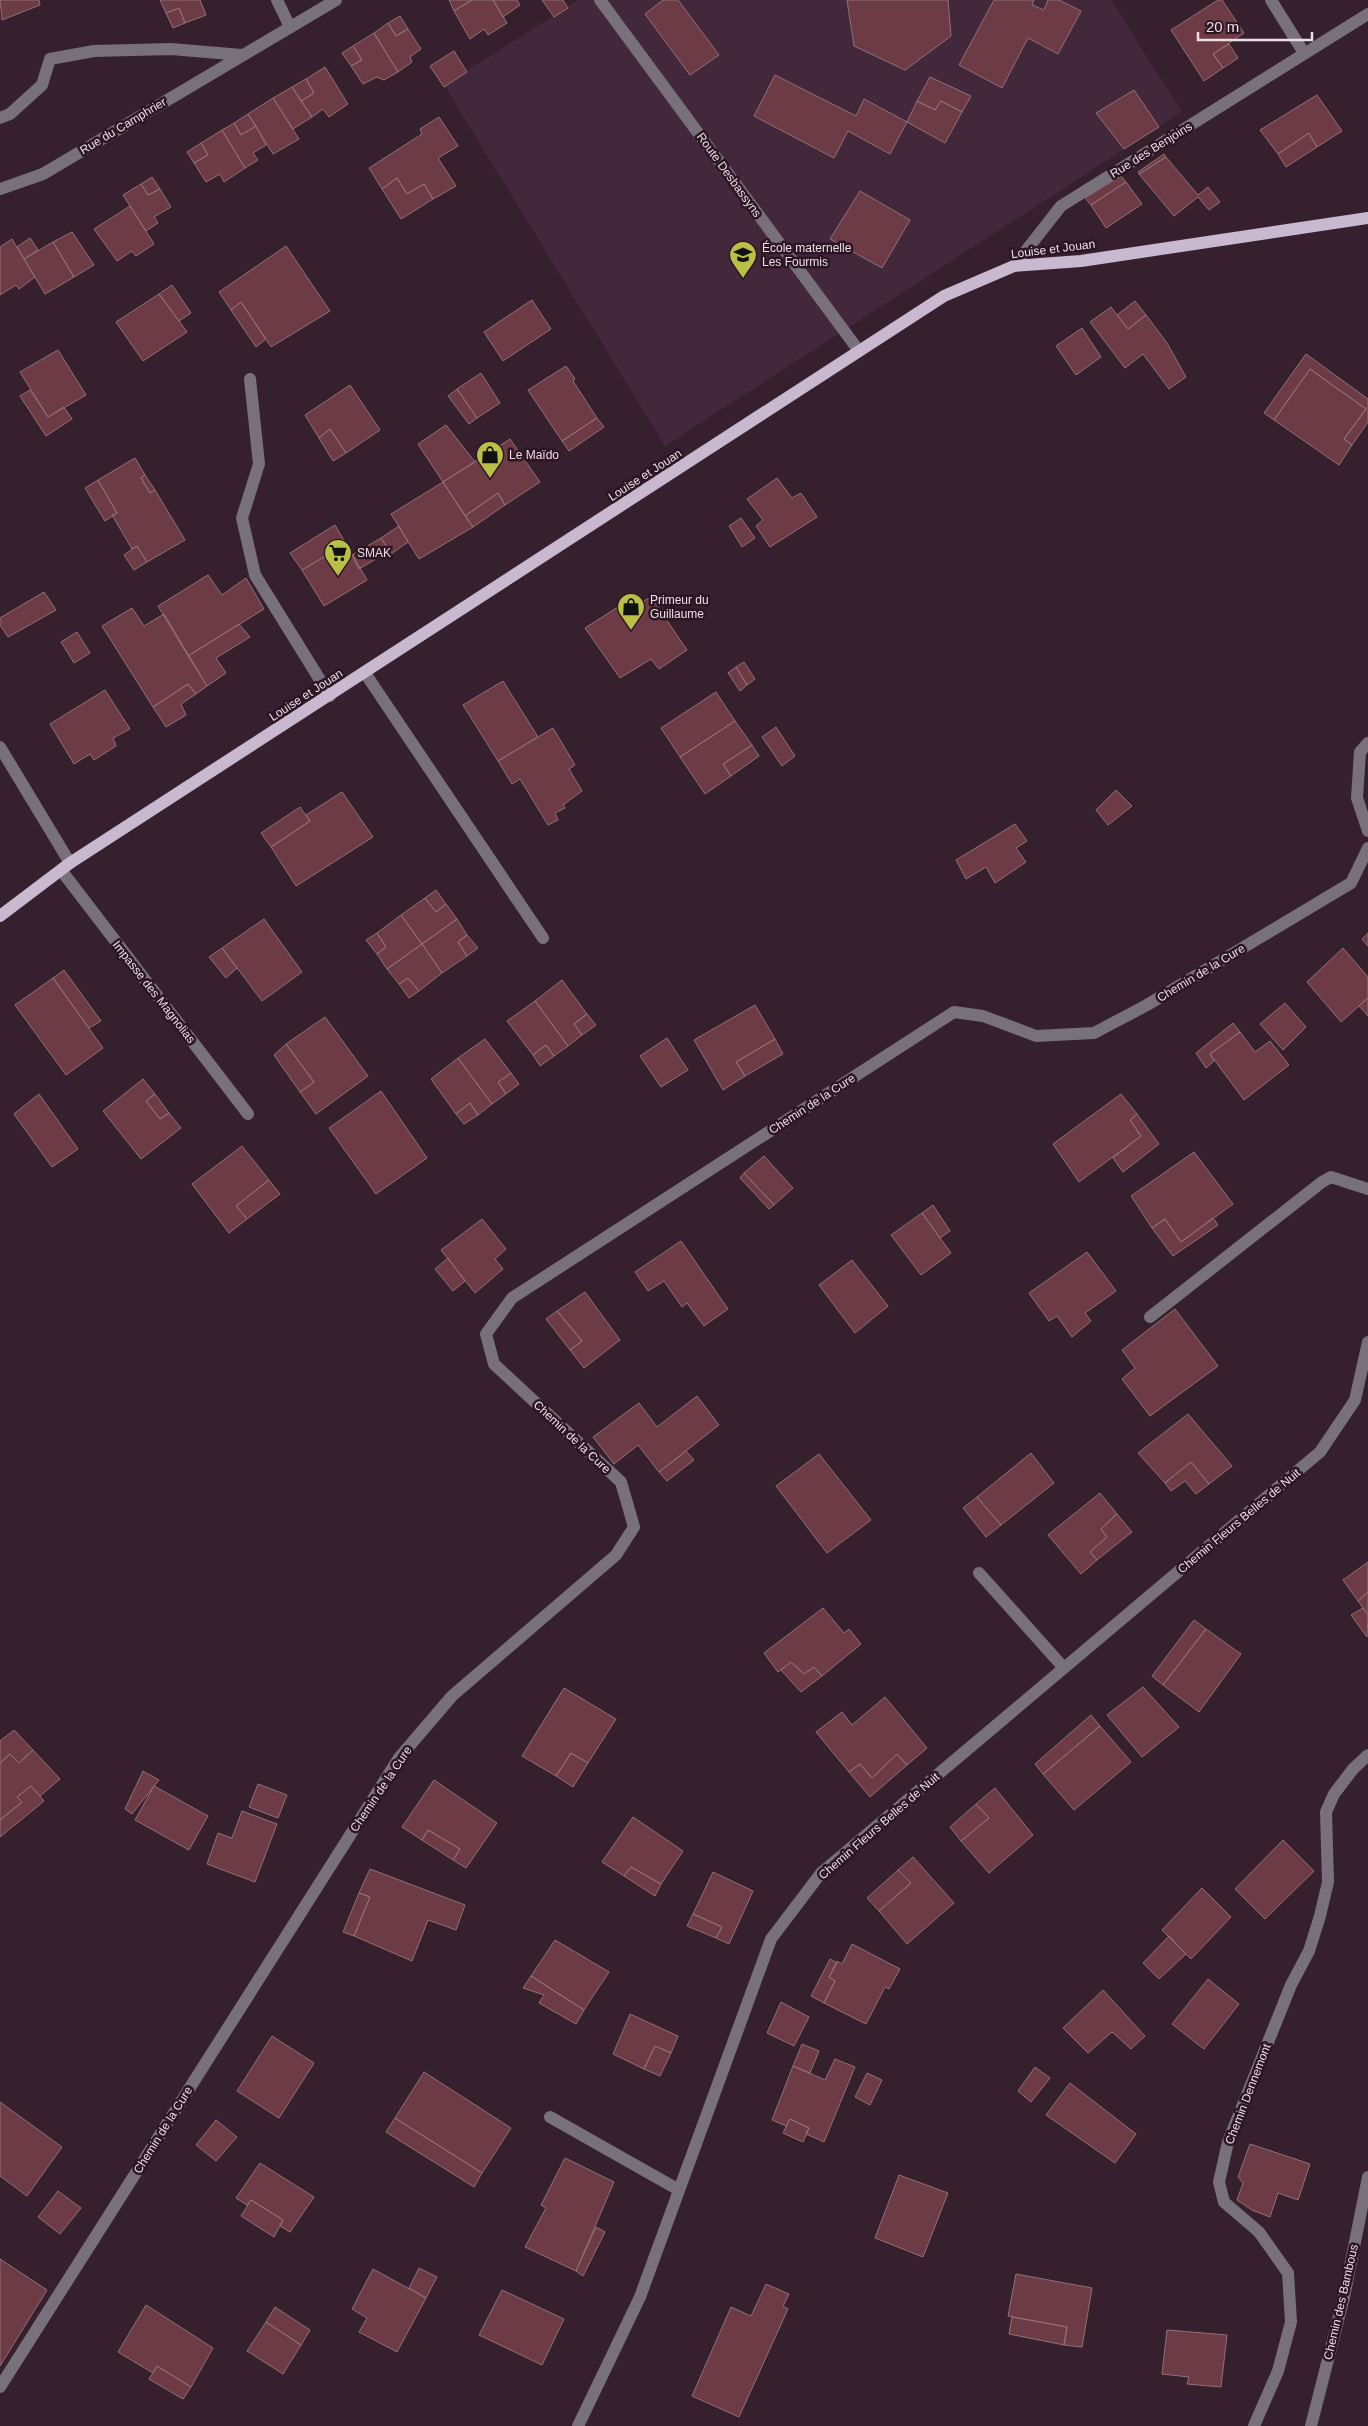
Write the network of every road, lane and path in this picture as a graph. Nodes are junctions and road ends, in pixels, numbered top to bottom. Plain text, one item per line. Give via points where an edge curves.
1 (277, 0) edge
2 (336, 0) edge
3 (600, 0) edge
4 (1271, 0) edge
5 (1368, 14) edge
6 (290, 28) junction
7 (1304, 53) junction
8 (242, 55) junction
9 (0, 118) edge
10 (0, 188) edge
11 (1368, 218) edge
12 (1014, 266) junction
13 (858, 351) junction
14 (250, 379) dead end
15 (365, 673) junction
16 (330, 696) junction
17 (1368, 743) edge
18 (0, 747) edge
19 (1368, 831) edge
20 (1368, 848) edge
21 (66, 867) junction
22 (0, 916) edge
23 (544, 938) dead end
24 (248, 1114) dead end
25 (1368, 1189) edge
26 (1150, 1317) dead end
27 (1368, 1342) edge
28 (979, 1573) dead end
29 (1064, 1668) junction
30 (1368, 1755) edge
31 (550, 2117) dead end
32 (1368, 2177) edge
33 (679, 2190) junction
34 (0, 2387) edge
35 (578, 2426) edge
36 (1254, 2426) edge
37 (1311, 2426) edge

1 - 6 street
2 - 6 street, Rue du Camphrier
3 - 13 street, Route Desbassyns
4 - 7 street
5 - 7 street, Rue des Benjoins
6 - 8 street, Rue du Camphrier
7 - 12 street, Rue des Benjoins via 1061,206
8 - 9 street via 171,49 94,51 50,59 42,85 10,114
8 - 10 street, Rue du Camphrier via 43,174
11 - 12 main road, Louise et Jouan via 1081,261
12 - 13 main road, Louise et Jouan via 944,296
13 - 15 main road, Louise et Jouan
14 - 16 street via 259,464 242,518 255,575
15 - 16 main road, Louise et Jouan
15 - 23 street
16 - 21 main road, Louise et Jouan
17 - 19 street via 1360,752 1357,798
18 - 21 street, Impasse des Magnolias
20 - 34 street, Chemin de la Cure via 1351,883 1147,1005 1094,1033 1036,1036 984,1016 954,1012 512,1298 486,1334 494,1364 621,1482 634,1527 616,1555 452,1696 399,1758
21 - 22 main road, Louise et Jouan
21 - 24 street, Impasse des Magnolias
25 - 26 street via 1331,1178 1322,1182
27 - 29 street, Chemin Fleurs Belles de Nuit via 1355,1400 1320,1452
28 - 29 street
29 - 33 street, Chemin Fleurs Belles de Nuit via 821,1873 771,1939
30 - 36 street, Chemin Dennemont via 1334,1794 1326,1812 1328,1882 1310,1951 1291,1985 1228,2142 1219,2182 1224,2202 1259,2232 1288,2273 1291,2322 1278,2371
31 - 33 street
32 - 37 street, Chemin des Bambous via 1344,2297
33 - 35 street, Chemin Fleurs Belles de Nuit via 640,2297

